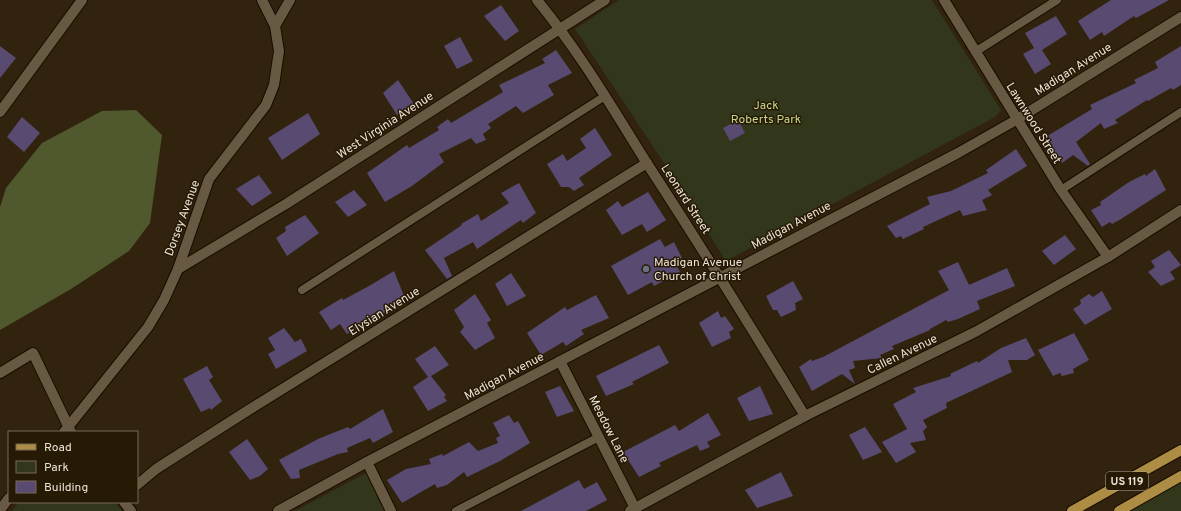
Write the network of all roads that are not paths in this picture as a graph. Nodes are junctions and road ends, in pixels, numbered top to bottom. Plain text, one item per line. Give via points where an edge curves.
1 (82, 0) edge
2 (262, 0) edge
3 (290, 0) edge
4 (537, 0) edge
5 (606, 0) edge
6 (944, 0) edge
7 (1057, 0) edge
8 (1181, 17) edge
9 (275, 26) junction
10 (560, 28) junction
11 (975, 52) junction
12 (605, 96) junction
13 (0, 112) edge
14 (1181, 112) edge
15 (1016, 120) junction
16 (647, 163) junction
17 (1061, 190) junction
18 (1181, 210) edge
19 (1108, 257) junction
20 (178, 269) junction
21 (720, 277) junction
22 (302, 290) dead end
23 (560, 361) junction
24 (0, 373) edge
25 (805, 416) junction
26 (67, 431) edge
27 (599, 437) junction
28 (1181, 450) edge
29 (367, 462) junction
30 (1181, 476) edge
31 (138, 484) edge
32 (8, 499) edge
33 (125, 503) edge
34 (285, 509) edge
35 (0, 510) edge
36 (632, 510) edge
37 (131, 511) edge
38 (391, 511) edge
39 (456, 511) edge
40 (1072, 511) edge
41 (1120, 511) edge

1 - 13 street
2 - 9 street, Dorsey Avenue
3 - 9 street
4 - 10 street, Leonard Street
5 - 10 street, West Virginia Avenue
6 - 11 street, Lawnwood Street
7 - 11 lane
8 - 15 street, Madigan Avenue
9 - 20 street, Dorsey Avenue via 279,51 274,85 266,105 209,179
10 - 12 street, Leonard Street
10 - 20 street, West Virginia Avenue via 286,204
11 - 15 street, Lawnwood Street
12 - 16 street, Leonard Street
12 - 22 lane
14 - 17 lane
15 - 17 street, Lawnwood Street
15 - 21 street, Madigan Avenue
16 - 21 street, Leonard Street
16 - 31 street, Elysian Avenue via 247,411 156,469
17 - 19 street, Lawnwood Street
18 - 19 street, Callen Avenue
19 - 25 street, Callen Avenue via 977,331
20 - 26 street, Dorsey Avenue via 148,327
21 - 23 street, Madigan Avenue
21 - 25 street, Leonard Street
23 - 27 street, Meadow Lane
23 - 29 street, Madigan Avenue
24 - 26 street via 33,353
25 - 36 street, Callen Avenue
27 - 36 street, Meadow Lane
27 - 39 lane
28 - 40 main road, US 119
29 - 34 street, Madigan Avenue
29 - 38 street
30 - 41 main road, US 119
32 - 35 street
33 - 37 street

